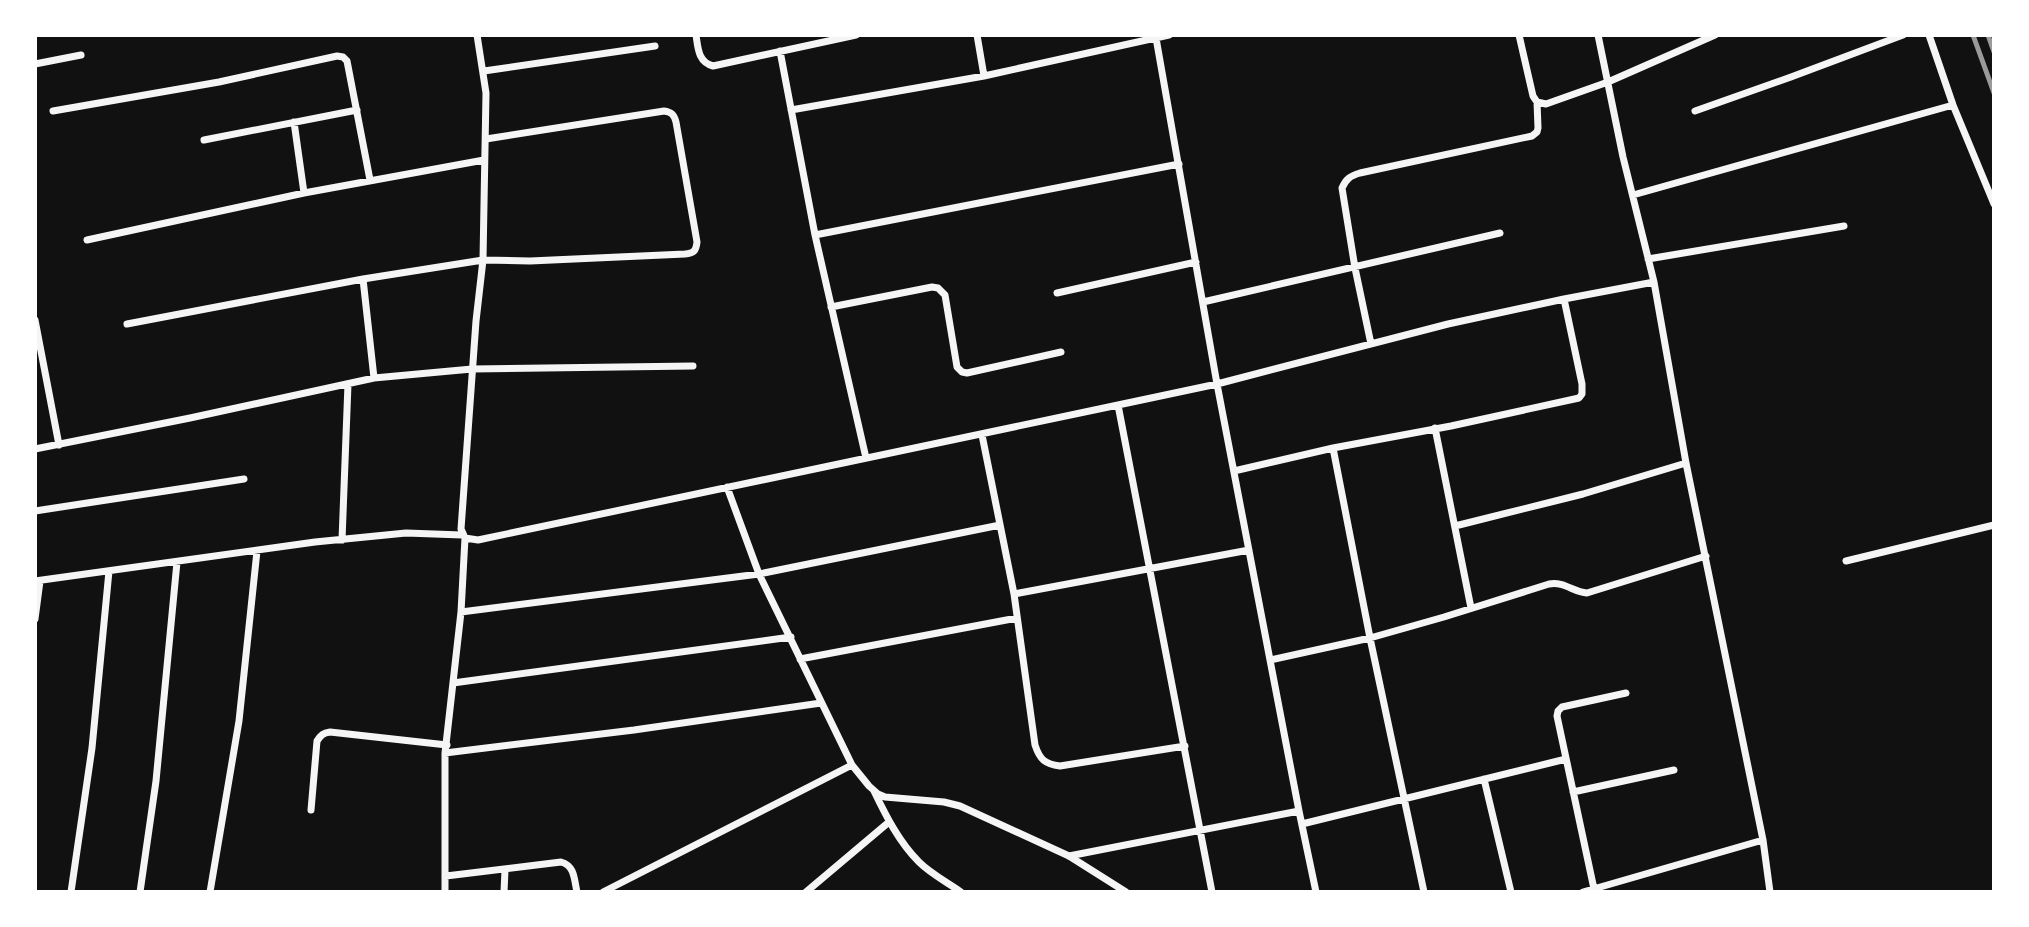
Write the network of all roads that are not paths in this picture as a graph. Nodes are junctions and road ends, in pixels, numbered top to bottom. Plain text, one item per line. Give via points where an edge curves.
1 (477, 35) edge
2 (696, 35) edge
3 (856, 35) edge
4 (977, 35) edge
5 (1169, 35) edge
6 (1519, 35) edge
7 (1598, 35) edge
8 (1715, 35) edge
9 (1903, 35) edge
10 (1929, 35) edge
11 (1156, 38) junction
12 (655, 46) dead end
13 (780, 51) junction
14 (82, 55) dead end
15 (35, 64) edge
16 (484, 71) junction
17 (984, 76) junction
18 (1608, 82) junction
19 (1537, 102) junction
20 (1953, 105) junction
21 (357, 110) junction
22 (791, 110) junction
23 (53, 111) dead end
24 (1695, 111) dead end
25 (294, 122) junction
26 (486, 139) junction
27 (204, 140) dead end
28 (484, 160) junction
29 (1179, 164) junction
30 (370, 180) junction
31 (304, 193) junction
32 (1633, 195) junction
33 (1994, 204) edge
34 (1844, 226) dead end
35 (1500, 233) dead end
36 (815, 235) junction
37 (87, 240) dead end
38 (1648, 259) junction
39 (483, 260) junction
40 (1196, 262) junction
41 (1355, 268) junction
42 (363, 279) junction
43 (1654, 282) junction
44 (1057, 293) dead end
45 (1564, 299) junction
46 (1203, 302) junction
47 (831, 307) junction
48 (35, 320) edge
49 (127, 324) dead end
50 (1371, 344) junction
51 (1061, 352) dead end
52 (39, 360) edge
53 (693, 366) dead end
54 (472, 369) junction
55 (374, 378) junction
56 (348, 384) junction
57 (1217, 384) junction
58 (1118, 405) junction
59 (1435, 428) junction
60 (982, 435) junction
61 (59, 445) junction
62 (1333, 448) junction
63 (35, 449) edge
64 (866, 458) junction
65 (1686, 463) junction
66 (1234, 471) junction
67 (244, 479) dead end
68 (727, 487) junction
69 (35, 510) edge
70 (1000, 525) junction
71 (1994, 525) edge
72 (1455, 526) junction
73 (463, 537) junction
74 (342, 540) junction
75 (1249, 550) junction
76 (257, 551) junction
77 (1706, 556) junction
78 (1846, 561) dead end
79 (177, 562) junction
80 (1150, 569) junction
81 (109, 571) junction
82 (760, 574) junction
83 (37, 581) edge
84 (1014, 594) junction
85 (1471, 608) junction
86 (461, 612) junction
87 (1017, 618) junction
88 (35, 619) edge
89 (791, 637) junction
90 (1370, 638) junction
91 (800, 659) junction
92 (1270, 660) junction
93 (453, 683) junction
94 (1626, 693) dead end
95 (821, 704) junction
96 (1185, 746) junction
97 (446, 749) junction
98 (1566, 759) junction
99 (852, 765) junction
100 (1674, 770) dead end
101 (1485, 779) junction
102 (874, 790) junction
103 (1573, 792) junction
104 (1405, 799) junction
105 (311, 810) dead end
106 (1299, 811) junction
107 (889, 822) junction
108 (1302, 824) junction
109 (1200, 830) junction
110 (1763, 840) junction
111 (1069, 856) junction
112 (505, 870) junction
113 (446, 876) junction
114 (952, 886) junction
115 (1594, 889) junction
116 (71, 892) edge
117 (139, 892) edge
118 (210, 892) edge
119 (445, 892) edge
120 (504, 892) edge
121 (577, 892) edge
122 (603, 892) edge
123 (806, 892) edge
124 (944, 892) edge
125 (961, 892) edge
126 (1126, 892) edge
127 (1212, 892) edge
128 (1316, 892) edge
129 (1424, 892) edge
130 (1511, 892) edge
131 (1583, 892) edge
132 (1770, 892) edge

1 - 16 street
2 - 13 street via 700,56 713,66
3 - 13 street
4 - 17 street
5 - 11 street
6 - 19 street
7 - 18 street
8 - 18 street
9 - 24 street
10 - 20 street
11 - 17 street
11 - 29 street
12 - 16 street
13 - 22 street
14 - 15 street
16 - 26 street
17 - 22 street
18 - 19 street via 1546,104
18 - 32 street
19 - 41 street via 1538,128 1532,136 1350,176 1342,188
20 - 32 street
20 - 33 street
21 - 23 street via 347,61 337,56
21 - 25 street
21 - 30 street
22 - 36 street
25 - 27 street
25 - 31 street
26 - 28 street
26 - 39 street via 669,112 676,122 697,242 695,250 685,254
28 - 30 street
28 - 39 street
29 - 36 street
29 - 40 street
30 - 31 street
31 - 37 street
32 - 38 street
34 - 38 street
35 - 41 street
36 - 47 street
38 - 43 street
39 - 42 street
39 - 54 street
40 - 44 street
40 - 46 street
41 - 46 street
41 - 50 street
42 - 49 street
42 - 55 street
43 - 45 street
43 - 65 street
45 - 50 street
45 - 59 street via 1582,384 1579,398
46 - 57 street
47 - 51 street via 938,288 945,295 957,367 962,372
47 - 64 street
48 - 52 street
50 - 57 street
52 - 61 street
53 - 54 street
54 - 55 street
54 - 73 street
55 - 56 street
56 - 61 street
56 - 74 street
57 - 58 street
57 - 66 street
58 - 60 street
58 - 80 street
59 - 62 street
59 - 72 street
60 - 64 street
60 - 70 street
61 - 63 street
62 - 66 street
62 - 90 street
64 - 68 street
65 - 72 street
65 - 77 street
66 - 75 street
67 - 69 street
68 - 73 street via 478,540
68 - 82 street
70 - 82 street
70 - 84 street
71 - 78 street
72 - 85 street
73 - 74 street via 406,533
73 - 86 street
74 - 76 street
75 - 80 street
75 - 92 street
76 - 79 street
76 - 118 street via 239,721
77 - 85 street via 1587,593 1556,583
77 - 110 street
79 - 81 street
79 - 117 street via 156,781
80 - 84 street
80 - 96 street
81 - 83 street
81 - 116 street via 92,748
82 - 86 street
82 - 89 street
83 - 88 street
84 - 87 street
85 - 90 street
86 - 93 street
87 - 91 street
87 - 96 street via 1035,745 1045,762 1060,766
89 - 91 street
89 - 93 street
90 - 92 street
90 - 104 street
91 - 95 street
92 - 106 street
93 - 97 street
94 - 98 street via 1558,711
95 - 97 street via 634,730
95 - 99 street
96 - 109 street
97 - 105 street via 330,732 320,735
97 - 113 street
98 - 101 street
98 - 103 street
99 - 102 street
99 - 122 street
100 - 103 street
101 - 104 street
101 - 130 street
102 - 107 street
102 - 111 street via 885,797 960,806
103 - 115 street
104 - 108 street
104 - 129 street
106 - 108 street
106 - 109 street
107 - 114 street via 921,864
107 - 123 street
108 - 128 street
109 - 111 street
109 - 127 street
110 - 115 street
110 - 132 street
111 - 126 street
112 - 113 street
112 - 120 street
112 - 121 street via 568,864
113 - 119 street
114 - 124 street
114 - 125 street
115 - 131 street

